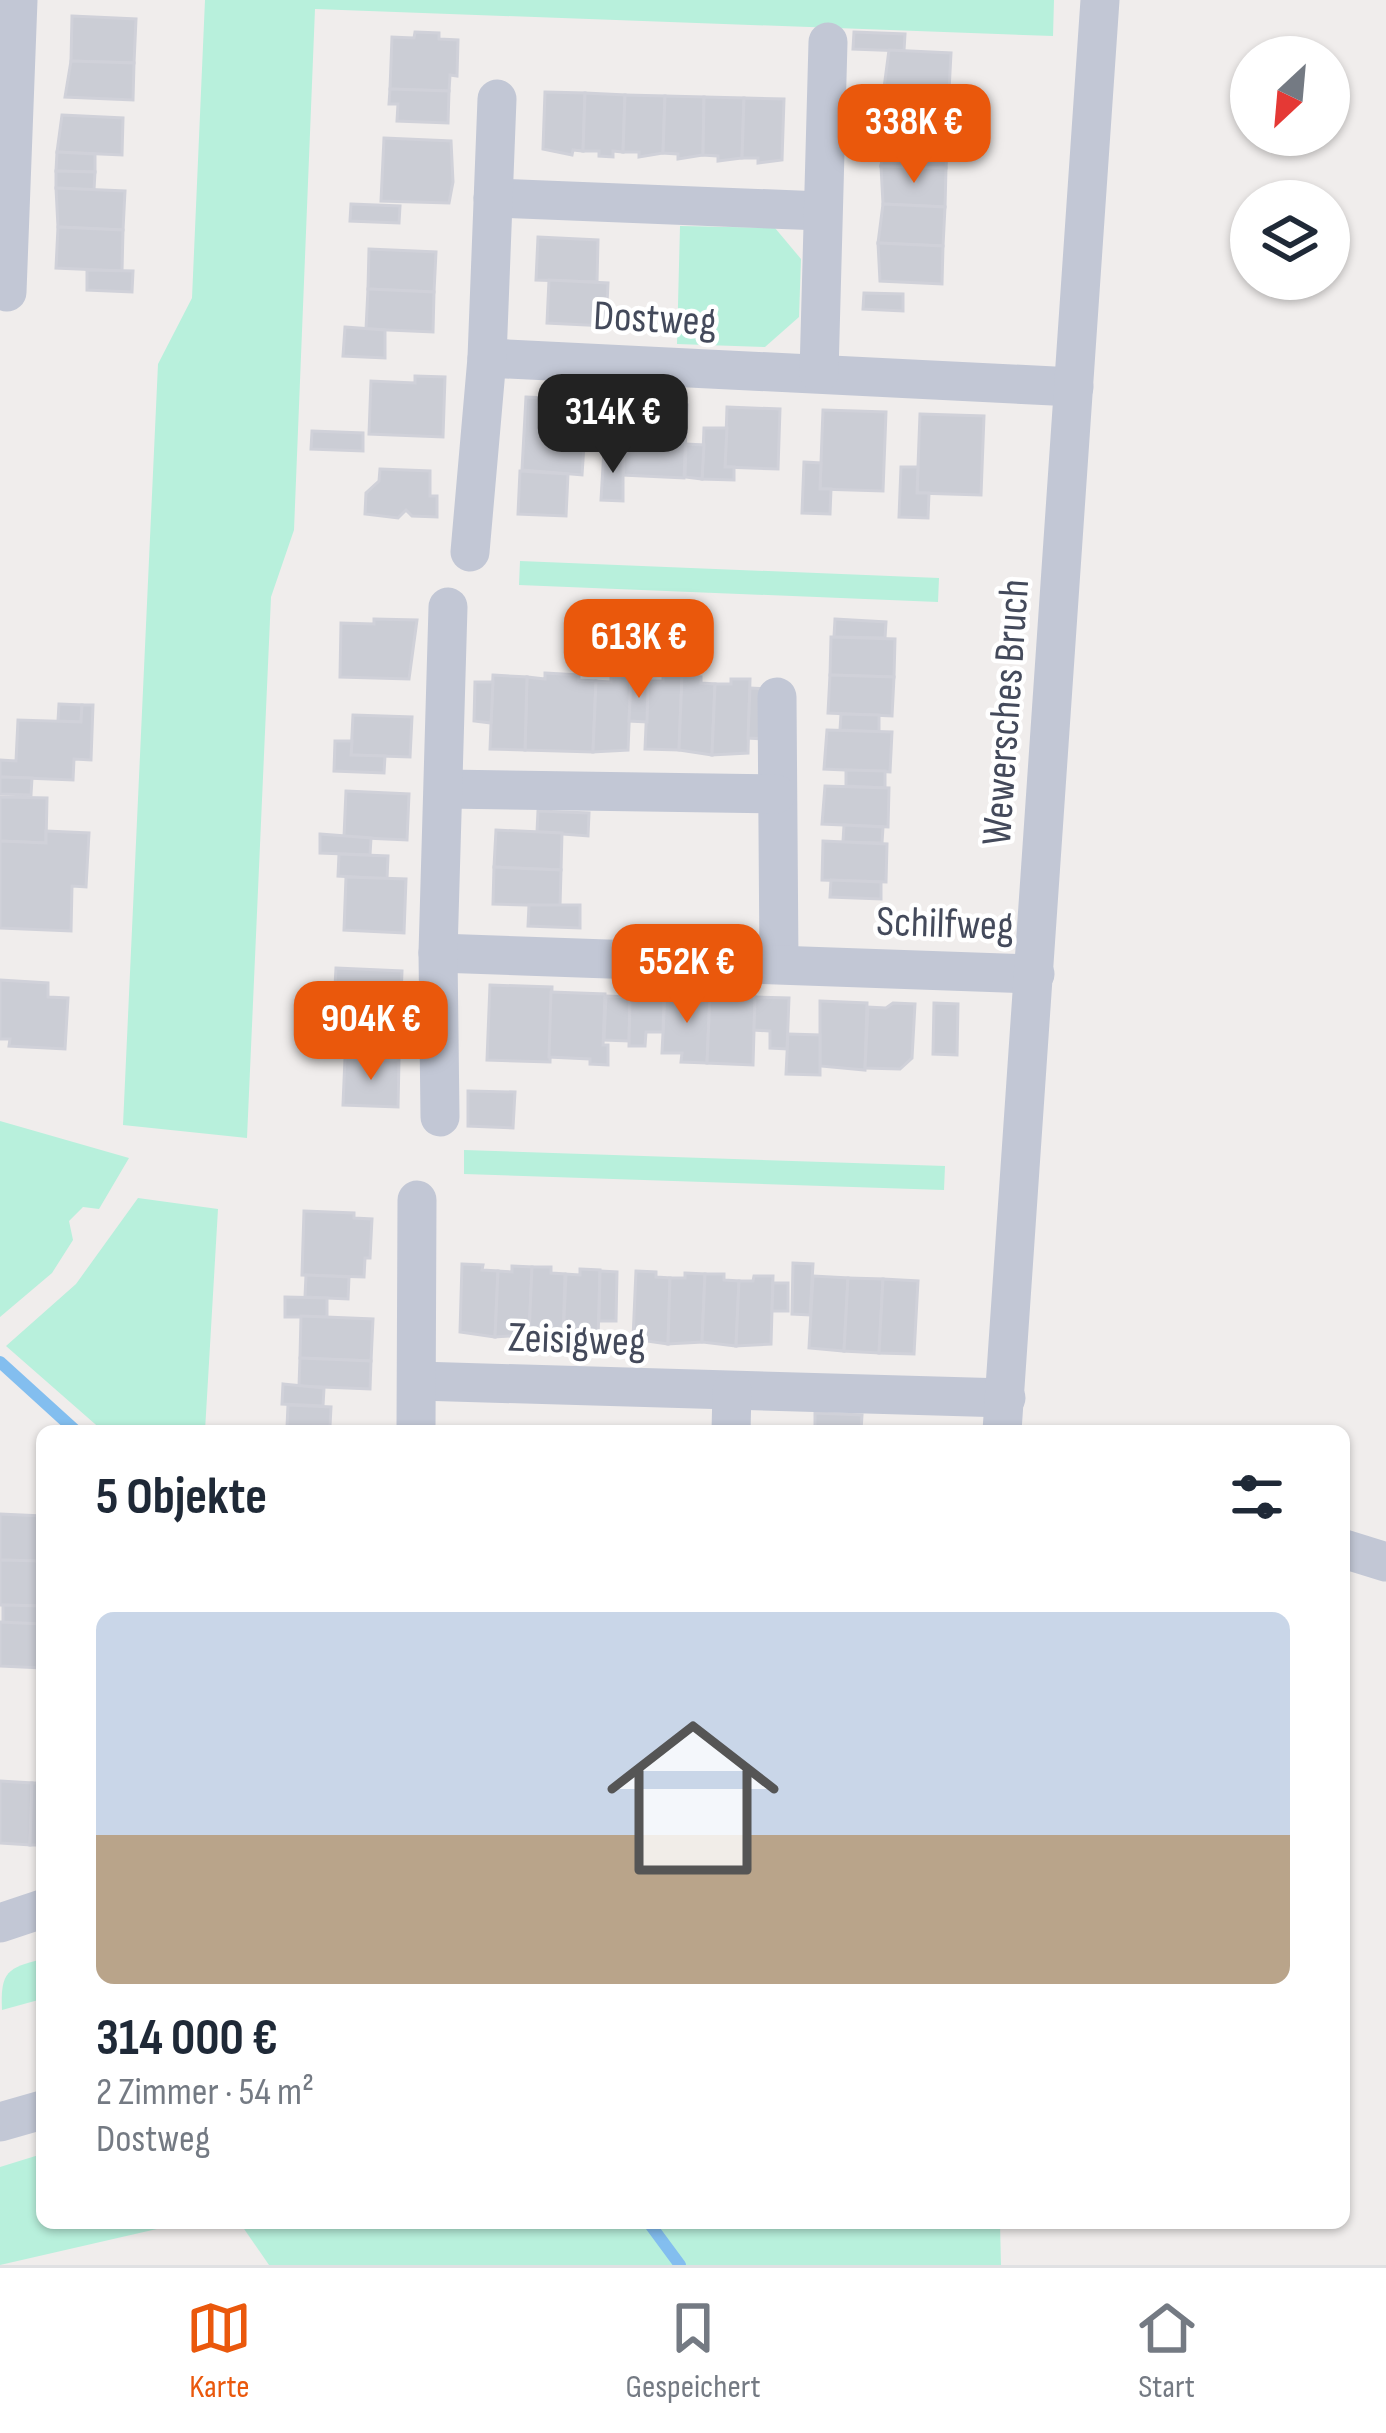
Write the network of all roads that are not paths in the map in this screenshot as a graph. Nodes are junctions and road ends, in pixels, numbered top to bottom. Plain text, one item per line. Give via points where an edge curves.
1 (18, 0) edge
2 (1100, 0) edge
3 (828, 42) dead end
4 (496, 99) dead end
5 (7, 108) edge
6 (493, 198) junction
7 (822, 211) junction
8 (7, 292) dead end
9 (487, 358) junction
10 (818, 373) junction
11 (1074, 387) junction
12 (470, 552) dead end
13 (448, 608) dead end
14 (777, 698) dead end
15 (446, 789) junction
16 (776, 794) junction
17 (438, 953) junction
18 (779, 963) junction
19 (1035, 974) junction
20 (440, 1117) dead end
21 (417, 1200) dead end
22 (418, 1382) junction
23 (732, 1391) junction
24 (1004, 1414) edge
25 (416, 1425) edge
26 (730, 1425) edge
27 (1350, 1551) edge
28 (1386, 1562) edge
29 (36, 1911) edge
30 (0, 1923) edge
31 (36, 2112) edge
32 (0, 2122) edge

1 - 5 street
2 - 11 street, Wewersches Bruch
3 - 7 street
4 - 6 street
5 - 8 street
6 - 7 street
6 - 9 street
7 - 10 street
9 - 10 street, Dostweg
9 - 12 street
10 - 11 street, Dostweg
11 - 19 street, Wewersches Bruch
13 - 15 street
14 - 16 street
15 - 16 street
15 - 17 street
16 - 18 street
17 - 18 street, Schilfweg
17 - 20 street
18 - 19 street, Schilfweg
19 - 24 street, Wewersches Bruch
21 - 22 street
22 - 23 street, Zeisigweg
22 - 25 street
23 - 24 street, Zeisigweg
23 - 26 street
27 - 28 street
29 - 30 street
31 - 32 street

